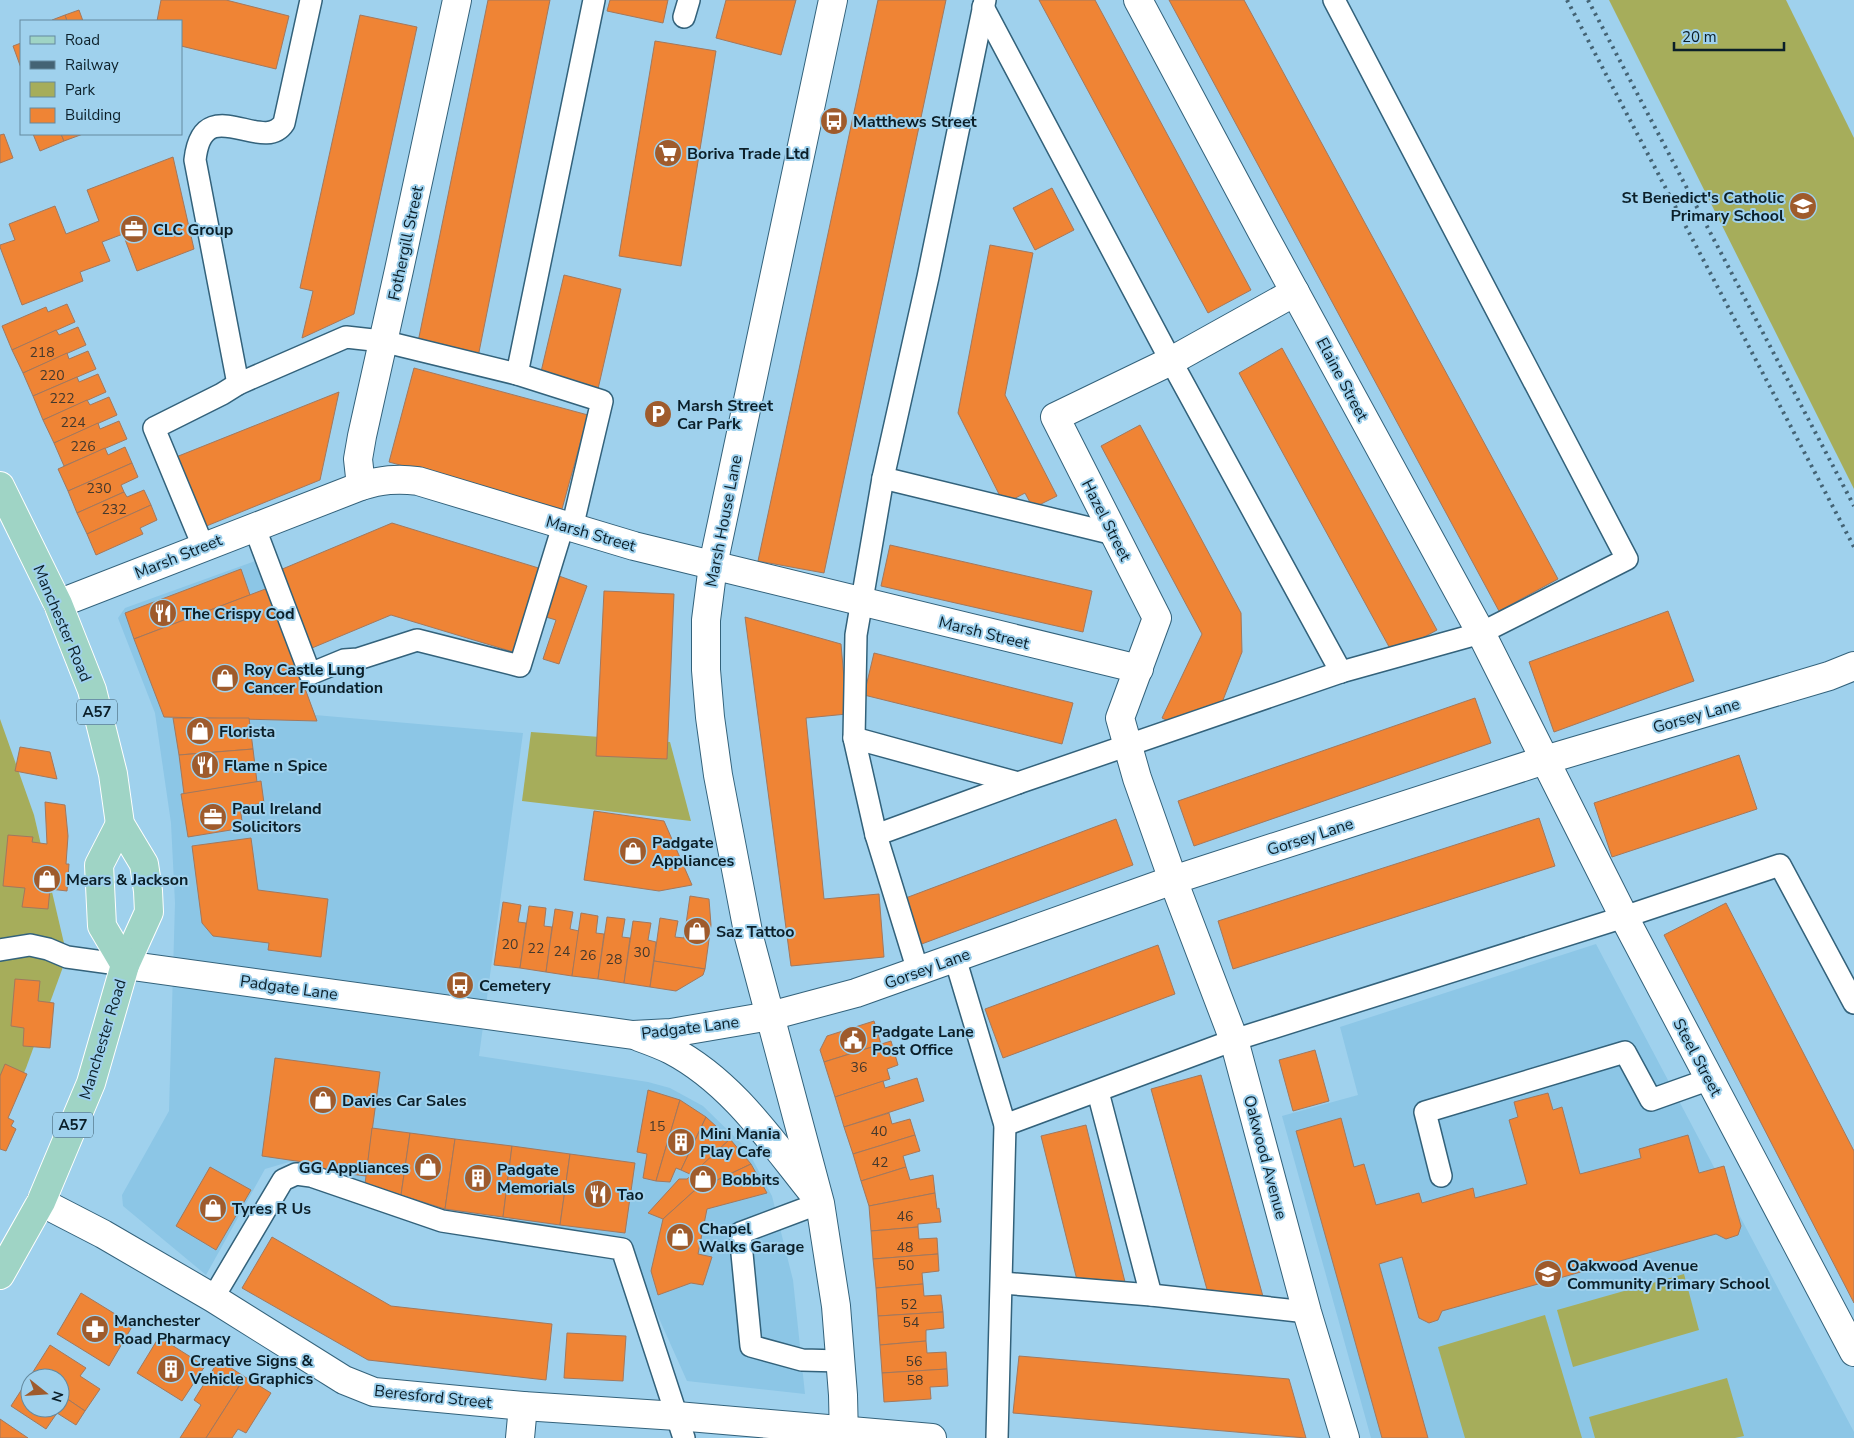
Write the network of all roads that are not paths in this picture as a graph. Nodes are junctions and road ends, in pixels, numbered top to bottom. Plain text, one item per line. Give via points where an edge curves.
1 (311, 0) edge
2 (594, 0) edge
3 (833, 0) edge
4 (1138, 0) edge
5 (1334, 0) edge
6 (454, 1) edge
7 (984, 4) edge
8 (1295, 292) junction
9 (382, 341) junction
10 (1171, 361) junction
11 (517, 374) junction
12 (238, 384) junction
13 (883, 478) junction
14 (0, 486) edge
15 (361, 486) junction
16 (254, 526) junction
17 (567, 527) junction
18 (1114, 534) junction
19 (204, 546) junction
20 (713, 565) junction
21 (862, 602) junction
22 (58, 604) junction
23 (1481, 633) junction
24 (1854, 666) edge
25 (1139, 669) junction
26 (1341, 672) junction
27 (854, 738) junction
28 (1128, 746) junction
29 (1545, 760) junction
30 (1018, 783) junction
31 (120, 824) junction
32 (876, 835) junction
33 (1172, 880) junction
34 (1624, 917) junction
35 (0, 950) edge
36 (954, 958) junction
37 (125, 965) junction
38 (918, 972) junction
39 (1854, 1003) edge
40 (770, 1016) junction
41 (633, 1035) junction
42 (1234, 1040) junction
43 (1710, 1079) junction
44 (1098, 1092) junction
45 (1005, 1125) junction
46 (1441, 1176) dead end
47 (42, 1202) junction
48 (820, 1203) junction
49 (0, 1275) edge
50 (1002, 1283) junction
51 (1151, 1295) junction
52 (213, 1298) junction
53 (1307, 1312) junction
54 (1854, 1352) edge
55 (841, 1361) junction
56 (523, 1406) junction
57 (680, 1427) edge
58 (844, 1434) edge
59 (520, 1438) edge
60 (932, 1438) edge
61 (997, 1438) edge
62 (1345, 1438) edge

1 - 12 lane via 280,129 266,133 223,125 207,130 196,147 195,160
2 - 11 lane
3 - 20 street, Marsh House Lane
4 - 8 street, Elaine Street
5 - 23 lane via 1627,559
6 - 9 street, Fothergill Street
7 - 10 lane
7 - 13 lane
8 - 10 street, Hazel Street
8 - 23 street, Elaine Street
9 - 11 lane
9 - 12 lane via 346,337
9 - 15 street, Fothergill Street via 358,459
10 - 18 street, Hazel Street via 1055,417
10 - 26 lane
11 - 17 lane via 602,401
12 - 19 lane via 154,428
13 - 18 lane
13 - 21 lane
14 - 22 main road, Manchester Road / A57
15 - 16 street, Marsh Street
15 - 17 street, Marsh Street via 382,479 418,481
16 - 17 lane via 310,674 344,660 358,659 417,640 520,666
16 - 19 street, Marsh Street
17 - 20 street, Marsh Street
18 - 25 street, Hazel Street via 1157,618
19 - 22 street, Marsh Street
20 - 21 street, Marsh Street
20 - 40 street, Marsh House Lane via 706,620 710,717 743,908
21 - 25 street, Marsh Street
21 - 27 lane via 856,635
22 - 31 main road, Manchester Road / A57 via 92,690 113,774
23 - 26 lane
23 - 29 street, Elaine Street
24 - 29 street, Gorsey Lane
25 - 28 street, Hazel Street via 1120,718
26 - 28 lane
27 - 30 lane
27 - 32 lane
28 - 30 lane
28 - 33 street, Hazel Street
29 - 33 street, Gorsey Lane
29 - 34 street, Steel Street
30 - 32 lane
31 - 37 main road, Manchester Road via 100,866 102,926
31 - 37 main road, Manchester Road / A57 via 144,864 149,912
32 - 38 lane
33 - 36 street, Gorsey Lane
33 - 42 street, Oakwood Avenue
34 - 39 lane via 1780,865
34 - 42 lane
34 - 43 street, Steel Street
35 - 37 lane via 30,945 67,957
36 - 38 street, Gorsey Lane
36 - 45 lane
37 - 41 street, Padgate Lane
37 - 47 main road, Manchester Road / A57 via 90,1083
38 - 40 street, Gorsey Lane
40 - 41 street, Padgate Lane via 671,1033
40 - 48 street
41 - 48 street via 678,1054 737,1100
42 - 44 lane
42 - 53 street, Oakwood Avenue
43 - 46 lane via 1651,1100 1625,1052 1424,1112
43 - 54 street, Steel Street
44 - 45 lane
44 - 51 lane
45 - 50 lane
47 - 49 main road, Manchester Road / A57
47 - 52 street, Beresford Street
48 - 55 street
48 - 55 lane via 740,1234 751,1346 802,1360
50 - 51 lane
50 - 61 lane
51 - 53 lane
52 - 56 street, Beresford Street via 344,1380 374,1392
52 - 57 lane via 283,1180 296,1174 311,1176 442,1221 622,1249
53 - 62 street, Oakwood Avenue
55 - 58 street
56 - 57 street, Beresford Street
56 - 59 street
57 - 58 street, Beresford Street
58 - 60 street, Beresford Street

